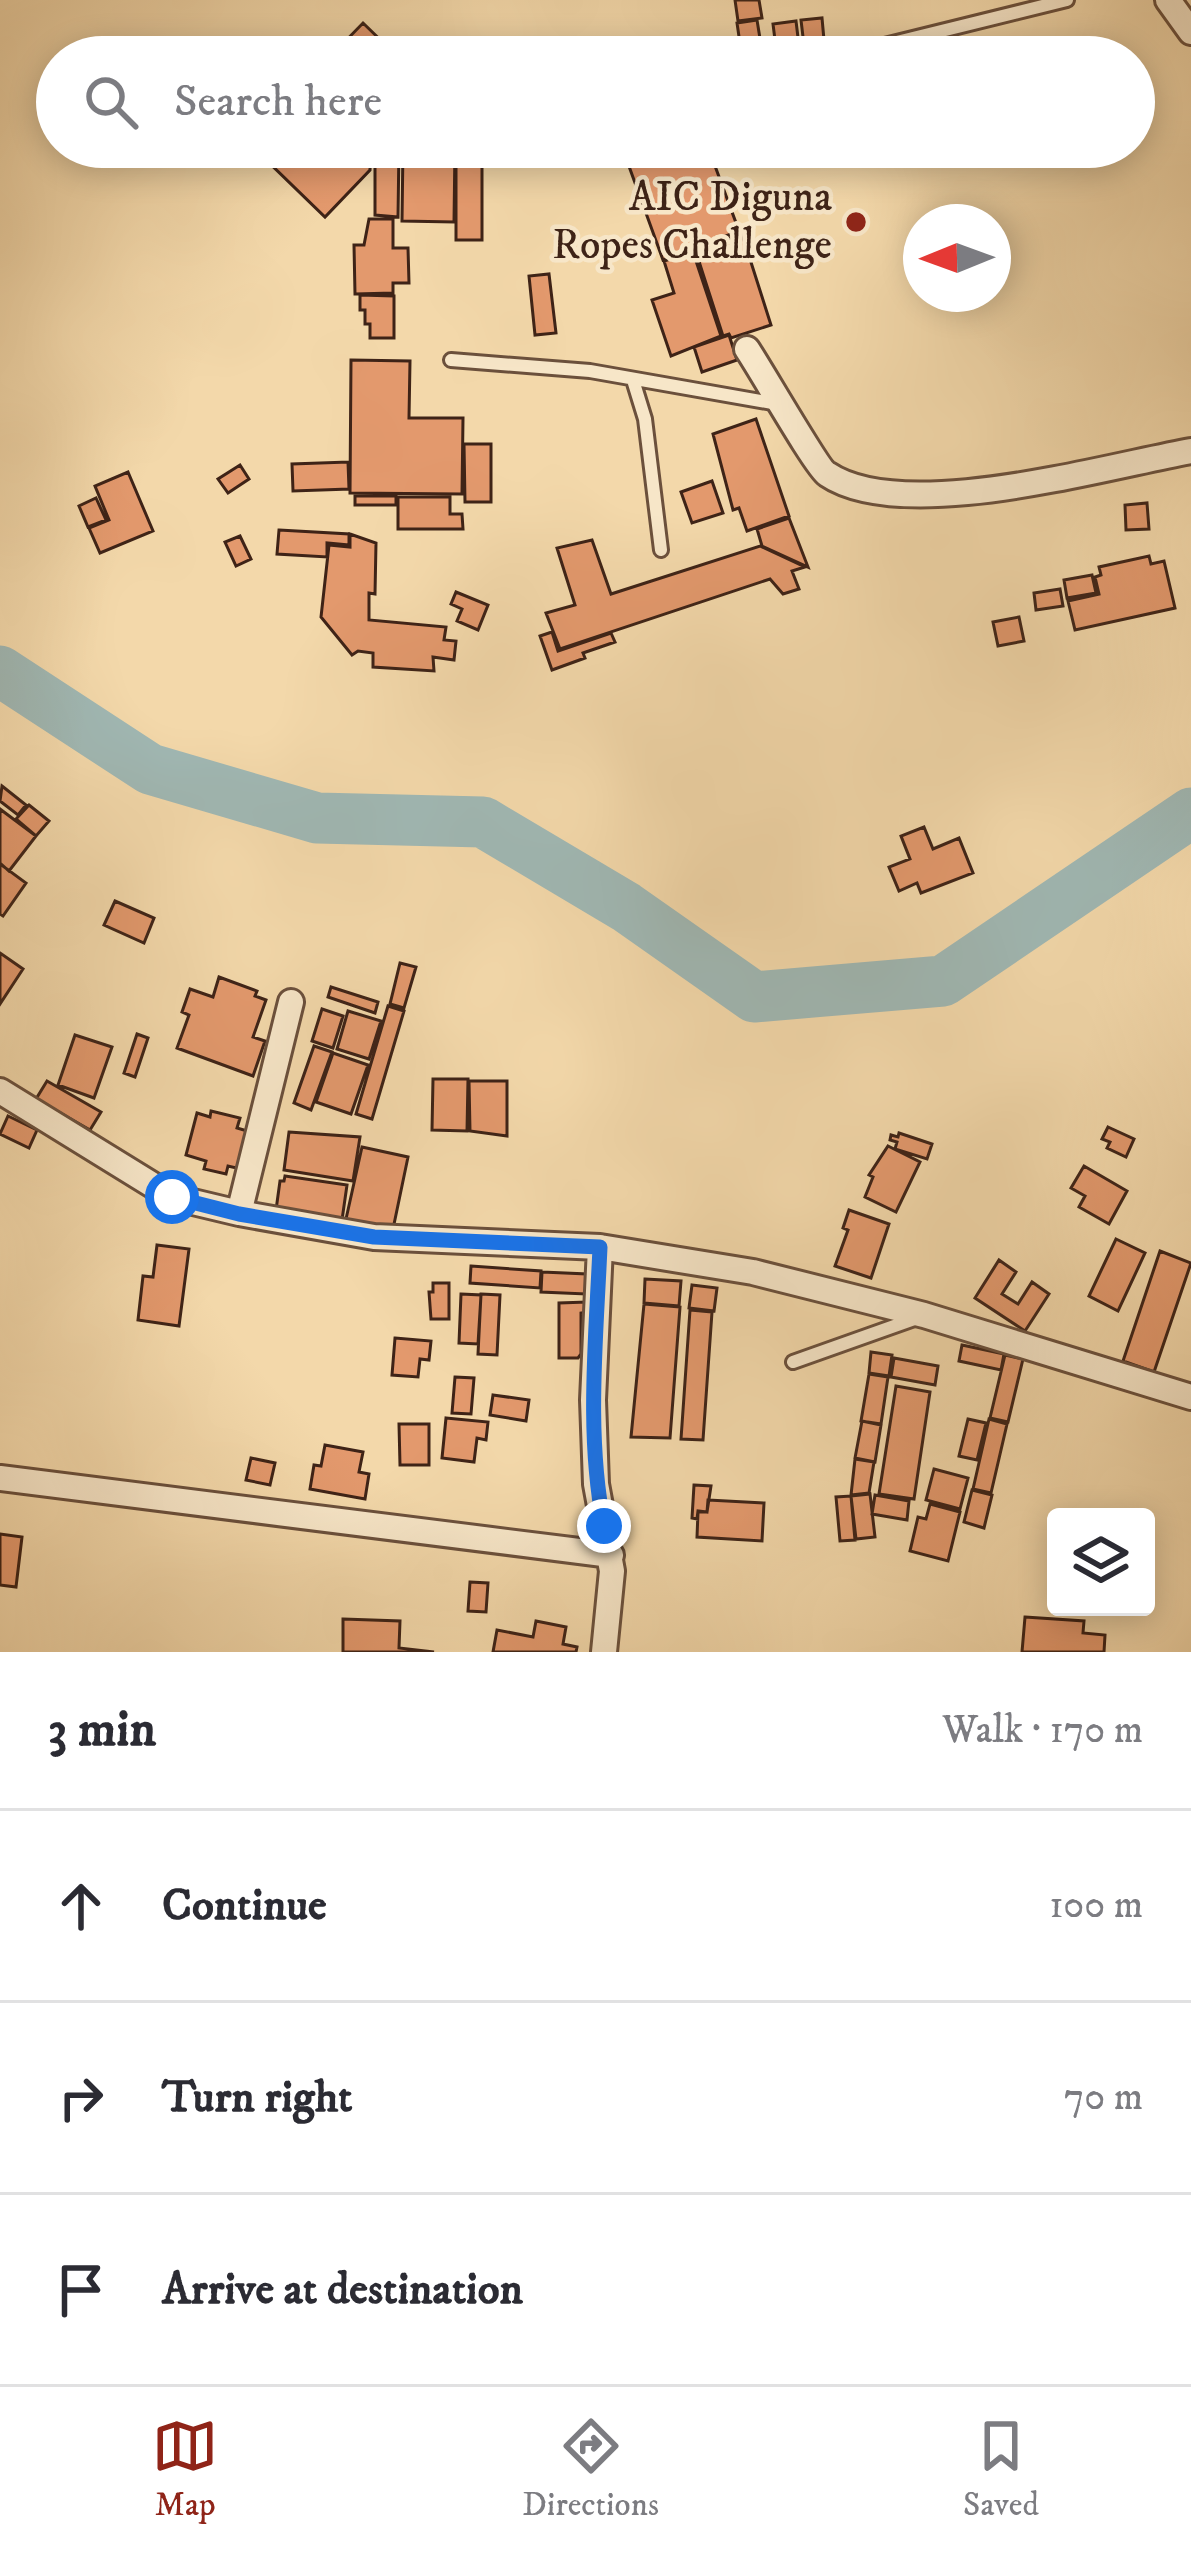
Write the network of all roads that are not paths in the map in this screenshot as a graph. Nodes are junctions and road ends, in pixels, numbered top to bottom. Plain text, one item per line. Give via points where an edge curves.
1 (1067, 0) edge
2 (1168, 0) edge
3 (1191, 32) edge
4 (921, 36) edge
5 (747, 349) dead end
6 (451, 359) dead end
7 (633, 380) junction
8 (785, 406) junction
9 (1191, 451) edge
10 (661, 550) dead end
11 (291, 1002) dead end
12 (0, 1090) edge
13 (239, 1214) junction
14 (600, 1247) junction
15 (924, 1315) junction
16 (793, 1363) dead end
17 (1191, 1397) edge
18 (0, 1478) edge
19 (611, 1555) junction
20 (604, 1652) edge

1 - 4 lane
2 - 3 street
5 - 8 street
6 - 7 lane
7 - 8 lane
7 - 10 lane
8 - 9 street via 824,473 886,496 950,496
11 - 13 street
12 - 13 street via 172,1197
13 - 14 street via 374,1237
14 - 15 street via 753,1272
14 - 19 street via 596,1484
15 - 16 lane
15 - 17 street
18 - 19 street
19 - 20 street

